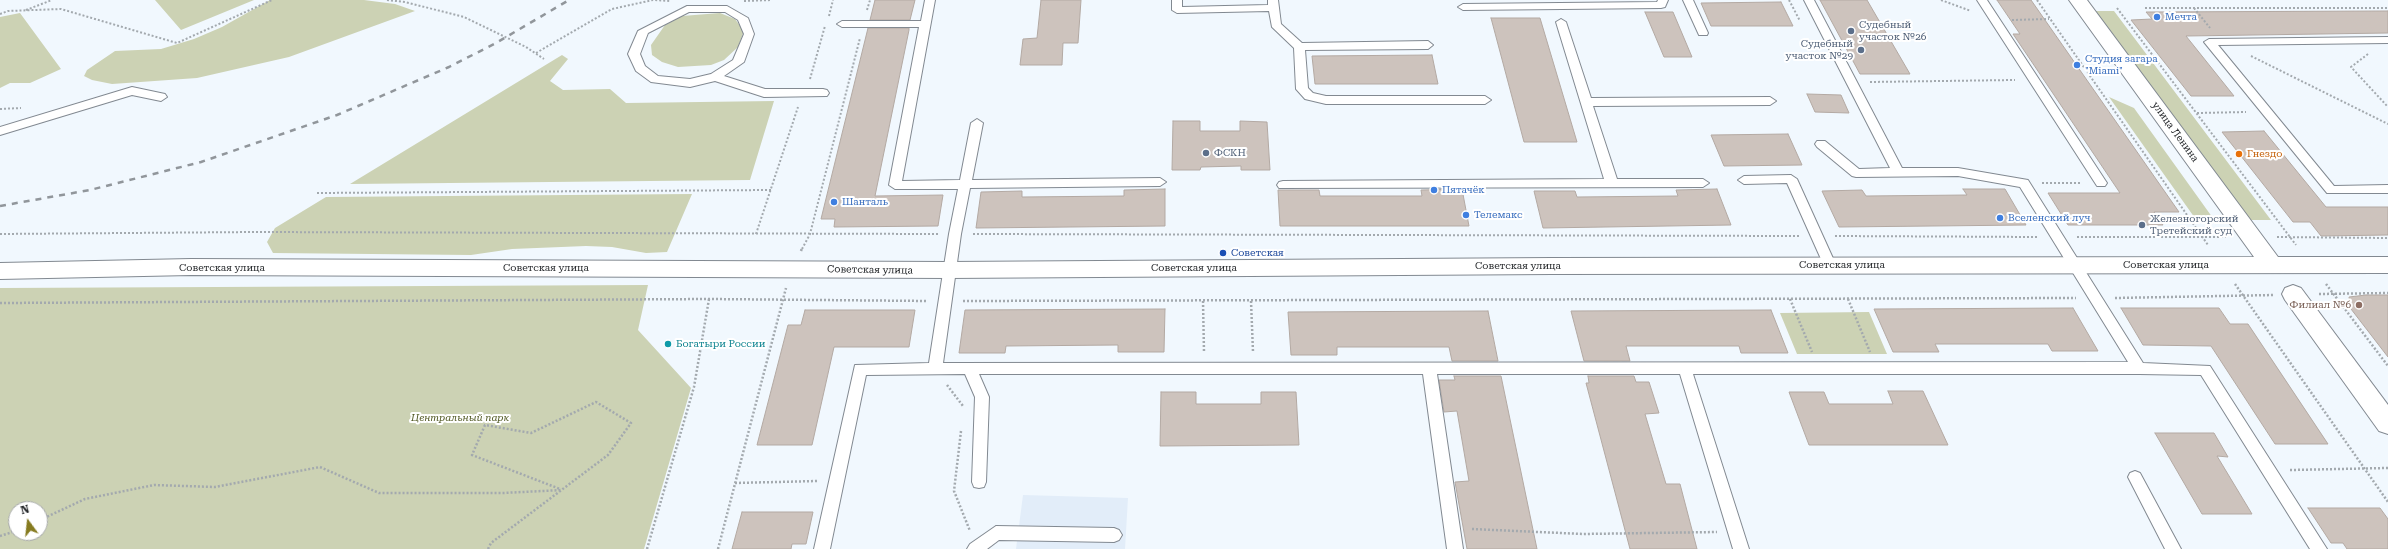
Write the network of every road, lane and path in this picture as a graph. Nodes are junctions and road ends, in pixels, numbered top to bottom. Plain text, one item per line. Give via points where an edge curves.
1 (52, 0) edge
2 (272, 0) edge
3 (387, 0) edge
4 (833, 0) edge
5 (930, 0) edge
6 (1177, 0) edge
7 (1663, 0) edge
8 (1688, 0) edge
9 (1809, 0) edge
10 (1982, 0) edge
11 (2078, 0) edge
12 (646, 4) dead end
13 (1274, 4) edge
14 (1463, 7) dead end
15 (2117, 8) dead end
16 (2145, 8) dead end
17 (2194, 8) junction
18 (2388, 8) edge
19 (24, 11) junction
20 (0, 14) edge
21 (2050, 18) dead end
22 (1996, 20) junction
23 (1561, 22) dead end
24 (842, 24) dead end
25 (926, 24) junction
26 (1703, 33) dead end
27 (2387, 40) edge
28 (2221, 42) junction
29 (1428, 45) dead end
30 (1299, 47) junction
31 (536, 53) junction
32 (544, 59) dead end
33 (715, 77) junction
34 (810, 80) dead end
35 (2034, 80) junction
36 (1852, 82) junction
37 (823, 93) dead end
38 (161, 97) dead end
39 (1484, 100) dead end
40 (1770, 101) dead end
41 (1586, 102) junction
42 (799, 106) dead end
43 (2388, 108) edge
44 (2267, 112) junction
45 (2196, 113) junction
46 (977, 123) dead end
47 (2388, 124) edge
48 (0, 131) edge
49 (1821, 144) dead end
50 (1898, 172) junction
51 (1744, 180) dead end
52 (1160, 182) dead end
53 (2101, 182) joint
54 (1703, 183) dead end
55 (2024, 183) junction
56 (964, 184) junction
57 (1612, 184) junction
58 (1283, 185) dead end
59 (2388, 189) edge
60 (771, 190) junction
61 (317, 193) dead end
62 (0, 234) edge
63 (756, 234) junction
64 (955, 234) junction
65 (1818, 236) junction
66 (2057, 237) junction
67 (2252, 238) junction
68 (2290, 238) junction
69 (2388, 238) edge
70 (2075, 264) junction
71 (1830, 265) junction
72 (2272, 265) junction
73 (2311, 265) junction
74 (2388, 265) edge
75 (949, 270) junction
76 (0, 271) edge
77 (2388, 293) edge
78 (2293, 294) junction
79 (2333, 294) junction
80 (2095, 298) junction
81 (709, 299) junction
82 (1790, 299) junction
83 (1848, 299) junction
84 (944, 301) junction
85 (1203, 301) junction
86 (1251, 301) junction
87 (0, 303) edge
88 (2388, 366) edge
89 (1878, 368) junction
90 (2139, 368) junction
91 (935, 369) junction
92 (970, 369) junction
93 (1204, 369) junction
94 (1254, 369) junction
95 (1429, 369) junction
96 (1685, 369) junction
97 (1819, 369) junction
98 (963, 414) dead end
99 (2388, 424) edge
100 (961, 430) dead end
101 (2388, 468) edge
102 (2269, 470) junction
103 (2136, 477) dead end
104 (836, 480) junction
105 (979, 482) dead end
106 (734, 483) dead end
107 (562, 490) junction
108 (48, 516) edge
109 (1452, 528) junction
110 (1735, 531) junction
111 (1114, 535) dead end
112 (488, 549) edge
113 (647, 549) edge
114 (822, 549) edge
115 (975, 549) edge
116 (1455, 549) edge
117 (1741, 549) edge
118 (2173, 549) edge
119 (2319, 549) edge

1 - 19 path
2 - 19 path via 177,43 61,10
3 - 31 path via 464,17
4 - 34 path
5 - 25 lane
6 - 13 lane via 1177,10
7 - 14 lane via 1661,5
8 - 26 lane
9 - 36 lane
10 - 22 lane
11 - 67 main road, улица Ленина
12 - 31 path via 612,9
13 - 30 lane via 1276,25
15 - 45 path
16 - 17 path
17 - 18 path
17 - 28 path
19 - 20 path
21 - 22 path
22 - 35 lane
23 - 41 lane
24 - 25 lane
25 - 56 lane via 895,185
27 - 28 lane
27 - 43 path via 2351,67
28 - 44 lane via 2209,42
28 - 47 path
29 - 30 lane
30 - 39 lane via 1302,88 1309,96 1326,100
31 - 32 path
33 - 33 lane via 738,62 749,34 742,18 727,9 687,9 643,31 634,54 640,68 655,79 690,83
33 - 37 lane via 764,93
35 - 36 path
35 - 53 lane
36 - 50 lane
38 - 48 lane via 132,91
40 - 41 lane
41 - 57 lane
42 - 60 path
44 - 45 path
44 - 59 lane via 2331,190
45 - 68 path
46 - 56 lane
49 - 50 lane via 1856,173
50 - 55 lane via 1958,172
51 - 65 lane via 1791,179
52 - 56 lane
53 - 55 path
54 - 57 lane
55 - 66 lane
56 - 64 lane
57 - 58 lane
60 - 61 path
60 - 63 path
62 - 63 path
63 - 64 path
64 - 65 path
64 - 75 lane
65 - 66 path
65 - 71 lane
66 - 67 path
66 - 70 lane
67 - 68 path
67 - 72 main road, улица Ленина
68 - 69 path
68 - 73 path
70 - 71 main road, Советская улица
70 - 72 main road, Советская улица
70 - 80 lane
71 - 75 main road, Советская улица
72 - 73 main road, Советская улица
73 - 74 main road, Советская улица
73 - 79 path
75 - 76 main road, Советская улица via 191,267
75 - 84 lane
77 - 79 path
78 - 79 path
78 - 80 path
78 - 99 main road
79 - 88 path
80 - 83 path
80 - 90 lane
81 - 84 path
81 - 87 path
81 - 113 path via 694,387
82 - 83 path
82 - 86 path
82 - 97 path
83 - 89 path
84 - 85 path
84 - 91 lane
85 - 86 path
85 - 93 path
86 - 94 path
89 - 90 lane
89 - 97 lane
90 - 102 lane via 2205,370
91 - 92 lane
91 - 98 path via 964,407
91 - 104 lane via 860,369
92 - 93 lane
92 - 105 lane via 982,398
93 - 94 lane
94 - 95 lane
95 - 96 lane
95 - 109 lane
96 - 97 lane
96 - 110 lane
100 - 115 path via 954,491
101 - 102 path
102 - 119 lane
103 - 118 lane
104 - 106 path
104 - 114 lane
107 - 107 path via 608,455 631,423 596,402 531,433 485,425 472,454
107 - 108 path via 379,494 320,468 215,487 154,485 85,499
107 - 112 path via 491,543
109 - 110 path via 1582,534
109 - 116 lane
110 - 117 lane
111 - 115 lane via 996,533

